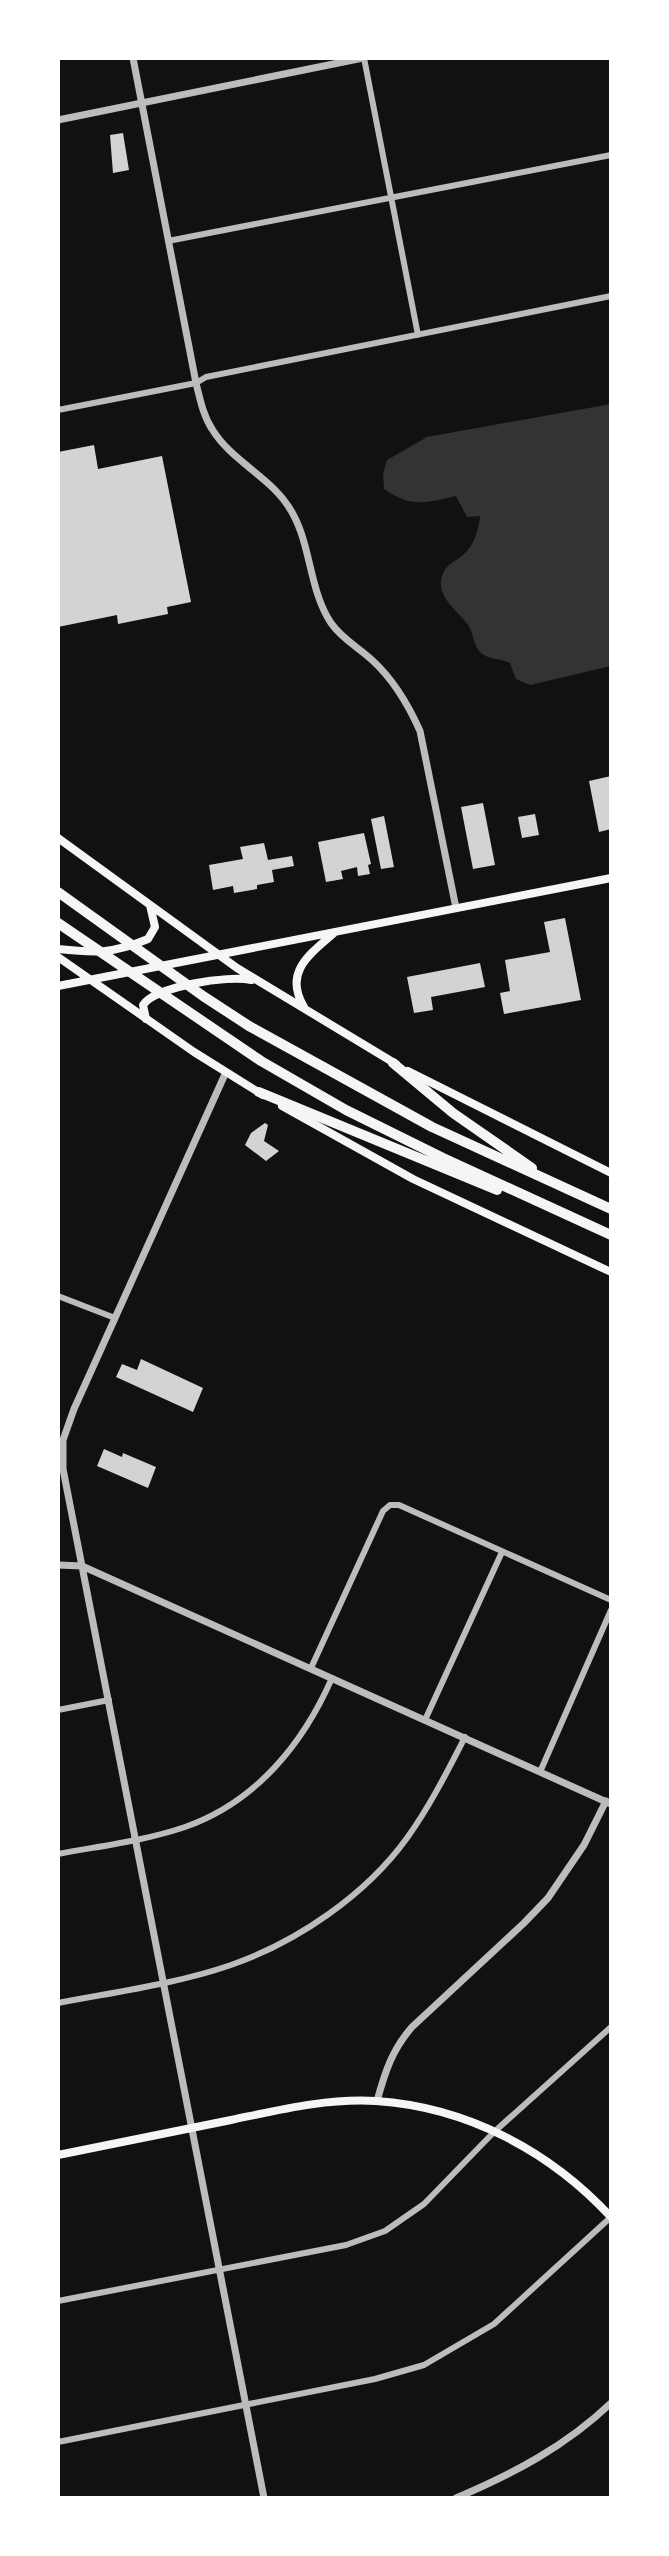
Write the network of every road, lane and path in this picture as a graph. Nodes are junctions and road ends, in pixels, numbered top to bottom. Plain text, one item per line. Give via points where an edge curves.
1 (133, 58) edge
2 (364, 58) edge
3 (142, 103) junction
4 (58, 120) edge
5 (611, 155) edge
6 (391, 198) junction
7 (168, 241) junction
8 (611, 296) edge
9 (418, 335) junction
10 (196, 383) junction
11 (58, 410) edge
12 (58, 838) edge
13 (611, 878) edge
14 (58, 892) edge
15 (150, 905) junction
16 (456, 908) junction
17 (62, 927) edge
18 (336, 932) junction
19 (58, 949) edge
20 (218, 955) junction
21 (58, 957) edge
22 (90, 980) junction
23 (260, 982) junction
24 (58, 986) edge
25 (306, 1011) junction
26 (147, 1020) junction
27 (393, 1063) junction
28 (226, 1072) junction
29 (259, 1092) junction
30 (611, 1173) edge
31 (553, 1183) junction
32 (523, 1195) junction
33 (611, 1209) edge
34 (611, 1235) edge
35 (611, 1272) edge
36 (58, 1296) edge
37 (115, 1318) junction
38 (502, 1552) junction
39 (58, 1565) edge
40 (82, 1566) junction
41 (611, 1600) edge
42 (611, 1610) edge
43 (311, 1668) junction
44 (332, 1678) junction
45 (109, 1700) junction
46 (58, 1710) edge
47 (425, 1720) junction
48 (465, 1737) junction
49 (540, 1772) junction
50 (608, 1803) edge
51 (135, 1839) junction
52 (58, 1854) edge
53 (162, 1983) junction
54 (58, 2003) edge
55 (611, 2027) edge
56 (377, 2101) junction
57 (190, 2128) junction
58 (494, 2132) junction
59 (58, 2155) edge
60 (611, 2217) edge
61 (219, 2268) junction
62 (58, 2301) edge
63 (611, 2403) edge
64 (246, 2405) junction
65 (58, 2442) edge
66 (264, 2498) edge
67 (456, 2498) edge

1 - 3 street
2 - 3 street
2 - 6 street
3 - 4 street
3 - 7 street
5 - 6 street
6 - 7 street
6 - 9 street
7 - 10 street
8 - 9 street
9 - 10 street
10 - 11 street
10 - 16 street via 219,440 288,505 332,624 390,679 408,704 420,731
12 - 15 main road
13 - 16 main road
14 - 31 highway via 249,1026 432,1127
15 - 19 main road via 155,927 148,939 99,953
15 - 20 main road
16 - 18 main road
17 - 32 highway via 261,1061 346,1110
18 - 20 main road
18 - 25 main road via 298,971 296,985
20 - 22 main road
20 - 23 main road
21 - 22 main road
22 - 24 main road
22 - 26 main road
23 - 25 main road
23 - 26 main road via 224,978 179,988 144,1002
25 - 27 main road
26 - 28 main road
27 - 30 main road
27 - 31 highway
28 - 29 main road
28 - 37 street
29 - 32 highway via 483,1184
29 - 35 main road via 413,1179
31 - 33 highway
32 - 34 highway
36 - 37 street
37 - 40 street via 63,1440 63,1469
38 - 41 street
38 - 43 street via 390,1505
38 - 47 street
39 - 40 street
40 - 43 street
40 - 45 street
42 - 49 street
43 - 44 street
44 - 47 street
44 - 51 street via 302,1737 260,1782 186,1826
45 - 46 street
45 - 51 street
47 - 48 street
48 - 49 street
48 - 53 street via 405,1841 363,1886 278,1946
49 - 50 street
50 - 56 street via 548,1898 398,2043
51 - 52 street
51 - 53 street
53 - 54 street
53 - 57 street
55 - 58 street
56 - 57 main road via 305,2105
56 - 58 main road via 437,2112
57 - 59 main road
57 - 61 street
58 - 60 main road via 547,2159
58 - 61 street via 424,2204 385,2231 346,2245
60 - 64 street via 494,2324 424,2365
61 - 62 street
61 - 64 street
63 - 67 street via 552,2450
64 - 65 street
64 - 66 street

